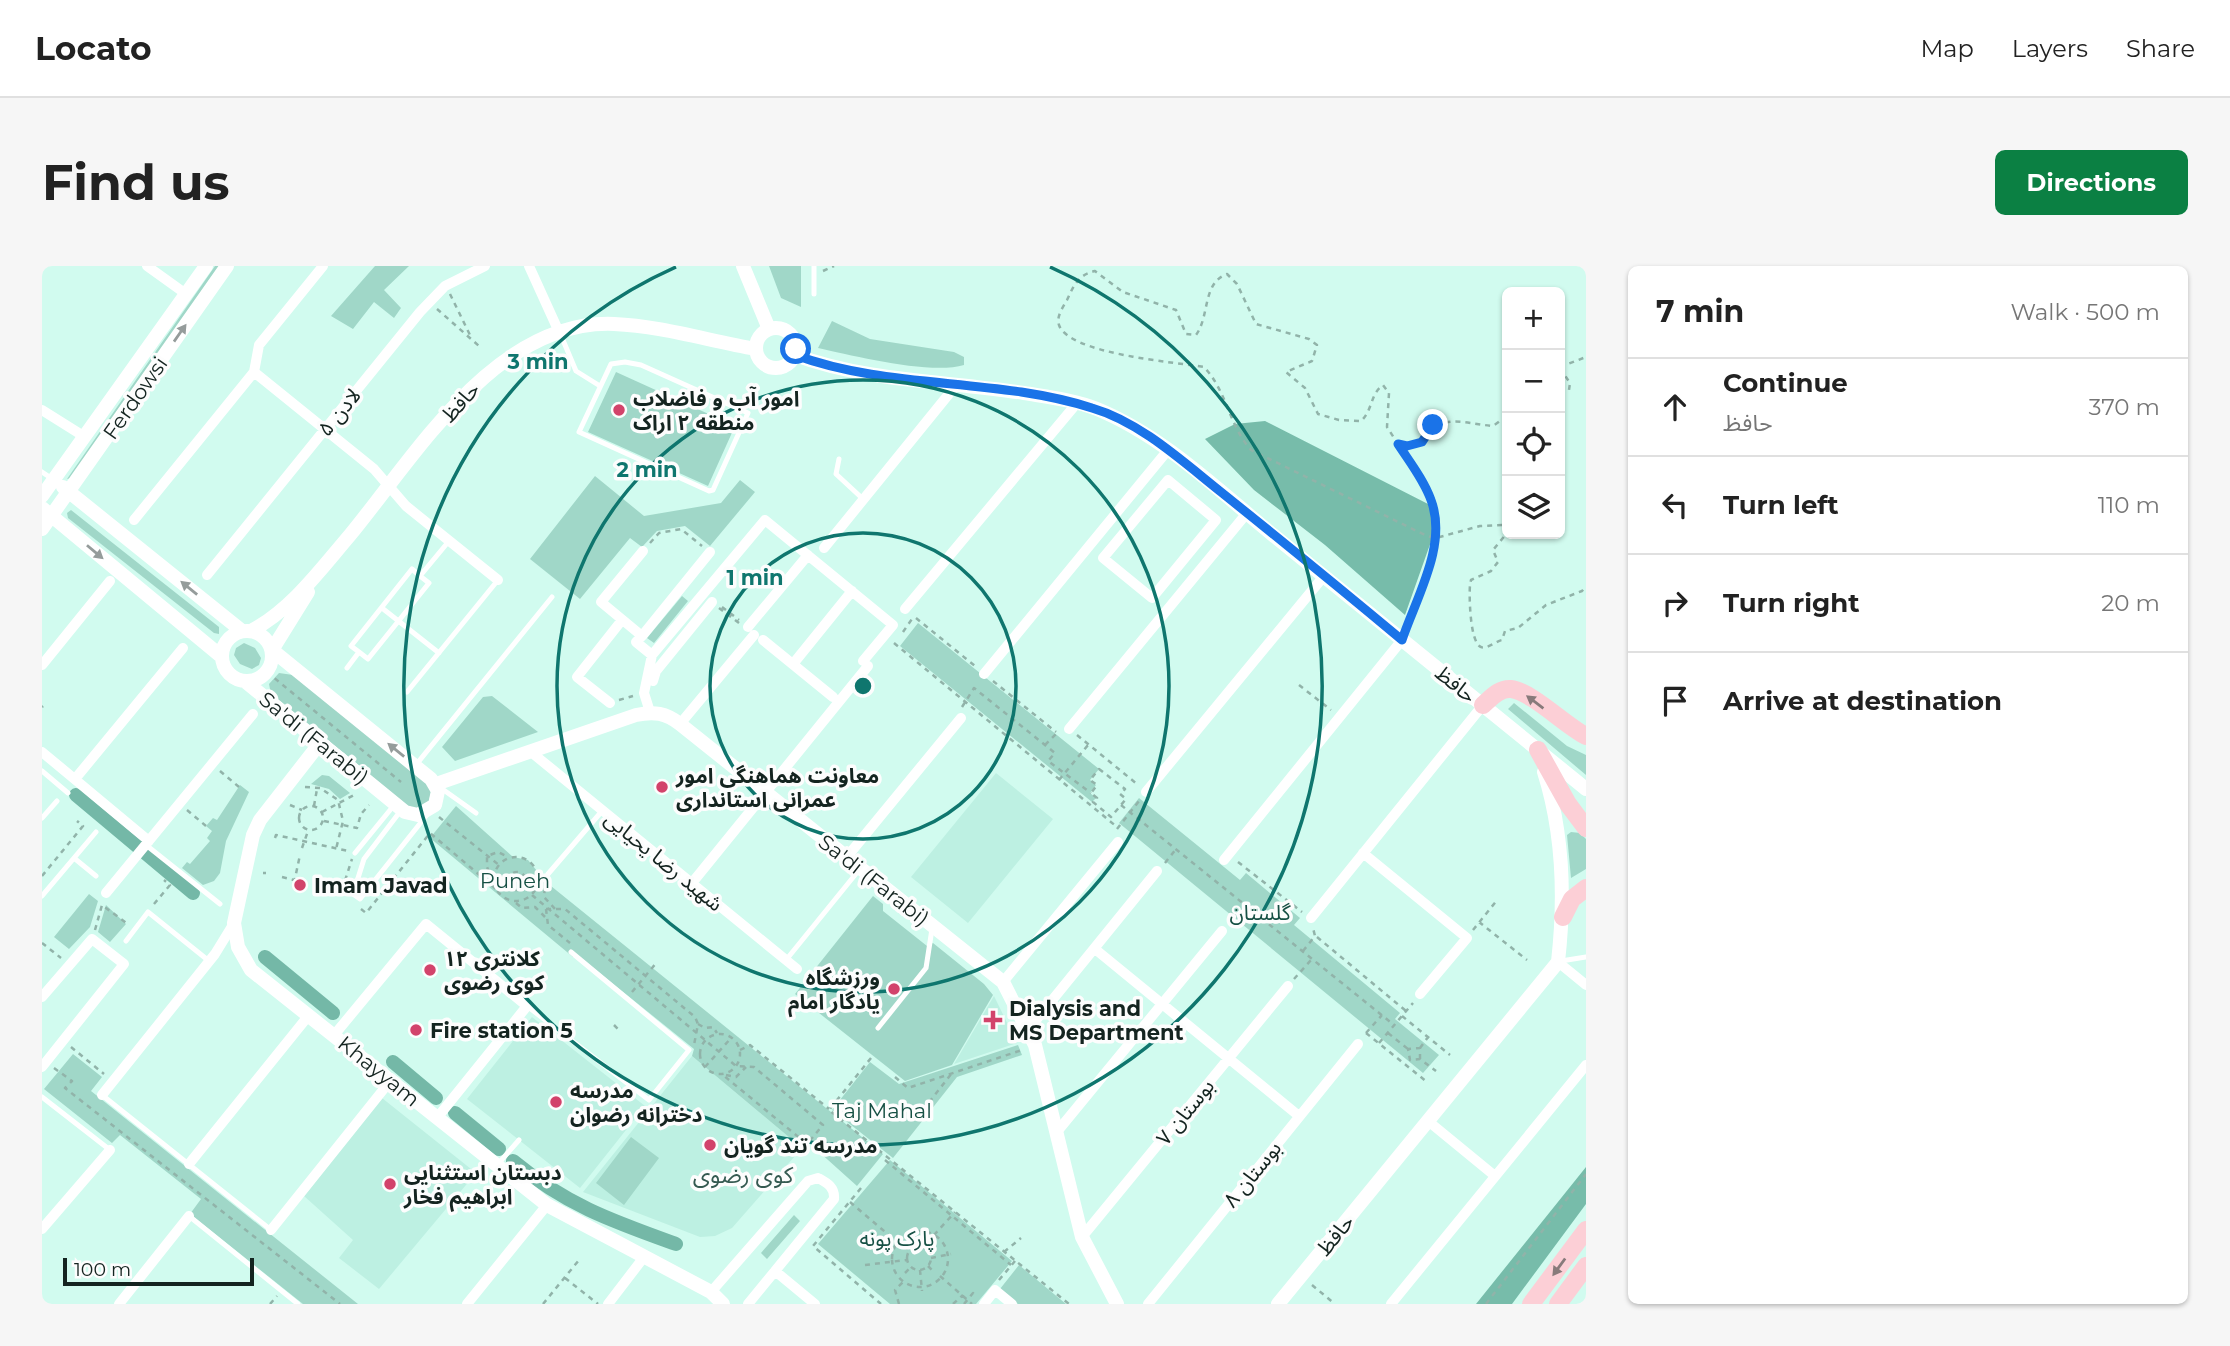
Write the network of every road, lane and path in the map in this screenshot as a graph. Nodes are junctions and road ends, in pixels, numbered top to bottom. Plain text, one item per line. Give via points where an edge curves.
1 (147, 266) edge
2 (206, 266) edge
3 (226, 266) edge
4 (323, 266) edge
5 (485, 266) edge
6 (529, 266) edge
7 (744, 266) edge
8 (814, 266) edge
9 (834, 266) edge
10 (814, 276) junction
11 (444, 286) junction
12 (186, 294) junction
13 (814, 294) dead end
14 (430, 302) junction
15 (769, 329) junction
16 (559, 332) junction
17 (470, 335) junction
18 (479, 346) dead end
19 (755, 349) junction
20 (795, 355) junction
21 (1586, 357) edge
22 (1565, 366) edge
23 (254, 372) junction
24 (1565, 376) edge
25 (957, 384) junction
26 (600, 386) junction
27 (1565, 390) edge
28 (1077, 403) junction
29 (42, 410) edge
30 (1502, 420) edge
31 (325, 429) junction
32 (85, 437) junction
33 (1398, 444) junction
34 (1168, 450) junction
35 (839, 459) dead end
36 (1151, 470) junction
37 (48, 476) edge
38 (390, 486) junction
39 (1159, 491) junction
40 (69, 492) junction
41 (42, 496) edge
42 (863, 499) junction
43 (47, 512) edge
44 (1247, 513) junction
45 (134, 520) dead end
46 (42, 529) edge
47 (1436, 538) junction
48 (449, 541) junction
49 (824, 548) dead end
50 (643, 551) joint
51 (710, 552) joint
52 (334, 553) junction
53 (808, 555) junction
54 (207, 575) dead end
55 (420, 576) junction
56 (1324, 576) junction
57 (688, 579) junction
58 (498, 580) joint
59 (110, 581) dead end
60 (1586, 586) edge
61 (852, 591) junction
62 (552, 597) dead end
63 (708, 597) junction
64 (382, 608) junction
65 (905, 609) joint
66 (622, 620) junction
67 (398, 621) junction
68 (246, 631) junction
69 (755, 634) junction
70 (642, 636) junction
71 (1402, 640) junction
72 (183, 649) dead end
73 (272, 650) junction
74 (359, 652) junction
75 (439, 653) junction
76 (652, 655) junction
77 (222, 657) junction
78 (793, 664) junction
79 (42, 665) edge
80 (347, 668) dead end
81 (267, 672) junction
82 (984, 674) dead end
83 (246, 682) junction
84 (1299, 685) dead end
85 (407, 692) dead end
86 (833, 697) dead end
87 (963, 701) junction
88 (647, 702) junction
89 (610, 703) joint
90 (1483, 705) junction
91 (253, 714) dead end
92 (1339, 716) junction
93 (961, 718) dead end
94 (680, 724) junction
95 (1069, 729) joint
96 (1056, 732) dead end
97 (1586, 736) edge
98 (320, 743) junction
99 (1045, 745) junction
100 (1088, 745) junction
101 (1538, 750) junction
102 (42, 752) edge
103 (531, 752) junction
104 (212, 765) junction
105 (42, 771) edge
106 (411, 771) junction
107 (1064, 774) junction
108 (75, 779) junction
109 (1059, 780) junction
110 (436, 785) junction
111 (239, 787) dead end
112 (305, 787) dead end
113 (318, 787) junction
114 (1586, 789) edge
115 (1146, 792) junction
116 (68, 793) dead end
117 (765, 793) junction
118 (1091, 793) junction
119 (356, 794) dead end
120 (57, 801) dead end
121 (339, 803) junction
122 (180, 804) junction
123 (290, 805) dead end
124 (369, 805) dead end
125 (1121, 805) junction
126 (314, 806) junction
127 (398, 806) junction
128 (302, 810) junction
129 (430, 810) junction
130 (602, 811) junction
131 (322, 812) junction
132 (1130, 812) junction
133 (477, 813) dead end
134 (42, 818) edge
135 (76, 821) dead end
136 (324, 821) junction
137 (206, 826) dead end
138 (342, 826) junction
139 (1586, 828) edge
140 (308, 831) junction
141 (96, 832) dead end
142 (275, 838) dead end
143 (304, 841) junction
144 (1118, 842) dead end
145 (148, 843) junction
146 (302, 848) dead end
147 (336, 849) junction
148 (1176, 849) junction
149 (355, 853) dead end
150 (1363, 853) junction
151 (300, 855) dead end
152 (487, 856) junction
153 (1226, 857) joint
154 (74, 858) junction
155 (509, 858) junction
156 (846, 858) junction
157 (499, 865) junction
158 (860, 869) junction
159 (1157, 872) joint
160 (548, 874) dead end
161 (42, 876) edge
162 (96, 876) dead end
163 (282, 877) dead end
164 (164, 880) dead end
165 (507, 880) joint
166 (538, 880) junction
167 (494, 881) junction
168 (692, 883) junction
169 (496, 888) junction
170 (1586, 888) edge
171 (342, 890) dead end
172 (106, 893) dead end
173 (42, 895) edge
174 (532, 895) junction
175 (1498, 899) dead end
176 (515, 902) junction
177 (220, 904) dead end
178 (355, 904) dead end
179 (546, 909) junction
180 (555, 909) junction
181 (148, 912) junction
182 (545, 917) dead end
183 (1563, 917) junction
184 (1311, 918) junction
185 (1479, 922) junction
186 (234, 923) junction
187 (932, 926) junction
188 (134, 930) junction
189 (1222, 931) dead end
190 (1315, 936) junction
191 (1467, 938) junction
192 (92, 939) junction
193 (126, 941) dead end
194 (42, 943) edge
195 (1095, 948) junction
196 (1303, 951) junction
197 (571, 952) dead end
198 (1586, 957) edge
199 (1312, 958) junction
200 (786, 960) junction
201 (1527, 960) dead end
202 (209, 961) junction
203 (657, 962) dead end
204 (1558, 962) junction
205 (68, 964) junction
206 (797, 969) dead end
207 (645, 976) junction
208 (1003, 982) junction
209 (638, 984) junction
210 (1586, 985) edge
211 (1287, 986) joint
212 (1420, 994) dead end
213 (627, 997) junction
214 (42, 998) edge
215 (1162, 1004) junction
216 (527, 1006) junction
217 (309, 1014) junction
218 (1382, 1015) junction
219 (1402, 1016) junction
220 (698, 1024) junction
221 (614, 1025) dead end
222 (1394, 1025) junction
223 (878, 1028) dead end
224 (1028, 1030) junction
225 (620, 1031) dead end
226 (694, 1031) junction
227 (1388, 1033) junction
228 (335, 1034) junction
229 (717, 1034) junction
230 (732, 1037) junction
231 (1428, 1037) junction
232 (63, 1040) junction
233 (705, 1040) junction
234 (1379, 1043) junction
235 (1357, 1044) dead end
236 (1035, 1045) junction
237 (1420, 1048) junction
238 (1408, 1049) junction
239 (740, 1050) junction
240 (719, 1051) junction
241 (1450, 1055) dead end
242 (871, 1058) dead end
243 (1228, 1059) junction
244 (1420, 1059) junction
245 (1410, 1060) junction
246 (44, 1065) edge
247 (1406, 1065) junction
248 (1586, 1065) edge
249 (736, 1066) junction
250 (705, 1067) junction
251 (746, 1067) junction
252 (1436, 1071) dead end
253 (952, 1073) junction
254 (723, 1074) junction
255 (895, 1077) dead end
256 (391, 1080) junction
257 (113, 1081) junction
258 (1427, 1082) dead end
259 (102, 1095) joint
260 (42, 1097) edge
261 (829, 1110) junction
262 (923, 1110) dead end
263 (1298, 1116) junction
264 (437, 1118) junction
265 (1428, 1121) junction
266 (1056, 1133) junction
267 (519, 1140) dead end
268 (110, 1150) joint
269 (885, 1160) dead end
270 (189, 1164) junction
271 (496, 1167) junction
272 (1586, 1174) edge
273 (1495, 1176) junction
274 (861, 1188) dead end
275 (850, 1202) junction
276 (547, 1205) junction
277 (955, 1211) junction
278 (189, 1216) joint
279 (952, 1216) junction
280 (42, 1230) edge
281 (271, 1230) joint
282 (1586, 1230) edge
283 (934, 1235) junction
284 (1082, 1237) junction
285 (918, 1238) dead end
286 (1021, 1238) dead end
287 (1007, 1239) dead end
288 (897, 1242) junction
289 (933, 1242) dead end
290 (1012, 1242) junction
291 (904, 1246) dead end
292 (919, 1247) junction
293 (1000, 1248) junction
294 (926, 1249) junction
295 (910, 1251) junction
296 (992, 1251) junction
297 (1004, 1252) junction
298 (949, 1254) junction
299 (644, 1257) junction
300 (931, 1258) junction
301 (907, 1259) junction
302 (579, 1260) dead end
303 (891, 1262) junction
304 (864, 1265) dead end
305 (1011, 1265) dead end
306 (928, 1266) junction
307 (1586, 1266) edge
308 (911, 1267) junction
309 (920, 1270) junction
310 (775, 1271) junction
311 (934, 1272) dead end
312 (905, 1273) dead end
313 (1301, 1276) junction
314 (941, 1277) junction
315 (565, 1278) junction
316 (903, 1282) junction
317 (1586, 1288) edge
318 (922, 1289) junction
319 (711, 1292) junction
320 (963, 1295) junction
321 (968, 1300) junction
322 (119, 1304) edge
323 (298, 1304) edge
324 (340, 1304) edge
325 (467, 1304) edge
326 (543, 1304) edge
327 (598, 1304) edge
328 (608, 1304) edge
329 (723, 1304) edge
330 (748, 1304) edge
331 (815, 1304) edge
332 (881, 1304) edge
333 (899, 1304) edge
334 (953, 1304) edge
335 (964, 1304) edge
336 (972, 1304) edge
337 (984, 1304) edge
338 (1012, 1304) edge
339 (1069, 1304) edge
340 (1117, 1304) edge
341 (1148, 1304) edge
342 (1279, 1304) edge
343 (1335, 1304) edge
344 (1391, 1304) edge
345 (1486, 1304) edge
346 (1531, 1304) edge
347 (1558, 1304) edge
348 (1564, 1304) edge

1 - 12 street
2 - 12 street, Ferdowsi
40 -> 3 street, Ferdowsi
4 - 23 street via 260,345
5 - 11 street, لادن ۵
6 - 16 street
7 - 15 street
8 - 10 lane
9 - 10 path
10 - 13 lane
11 - 14 street, لادن ۵
11 - 17 path
12 - 32 street, Ferdowsi
14 - 17 path
14 - 31 street, لادن ۵
15 - 19 street via 759,337
15 - 20 street via 790,333
16 - 19 street, حافظ via 612,324
16 - 26 lane via 576,371
16 - 38 street, حافظ via 532,343 482,378
17 - 18 path
19 - 20 street via 764,365 776,369 788,365
20 - 25 street, حافظ via 828,367
21 - 22 path
23 - 31 street
23 - 45 street
24 - 27 path via 1570,383
25 - 28 street, حافظ
25 - 42 street
26 - 26 lane via 611,364 625,362 748,413 713,490 579,432
28 - 34 street, حافظ via 1129,425
28 - 65 street
29 - 32 street
30 - 33 path via 1493,426 1443,422 1433,425 1422,442
31 - 38 street
31 - 54 street, لادن ۵
32 - 37 street, Ferdowsi
33 - 47 path via 1431,499 1438,524
33 - 47 path via 1387,427 1389,393 1383,385 1361,421 1318,414 1305,388 1286,372 1312,361 1317,345 1256,324 1237,284 1227,274 1217,277 1210,289 1204,324 1196,335 1186,334 1176,310 1123,292 1095,271 1078,278 1058,318 1068,337 1096,350 1204,368 1217,381 1241,439 1251,450
34 - 36 street
34 - 44 street, حافظ
35 - 42 lane via 836,474
36 - 39 street
36 - 82 street
37 - 40 street
37 - 41 street, Ferdowsi
38 - 48 street via 406,506
38 - 52 street, حافظ
39 - 39 street via 1104,558 1152,598 1216,520 1168,480
40 - 43 street, Ferdowsi
68 -> 40 street
42 - 49 street
43 - 46 street, Ferdowsi
43 -> 77 street
44 - 56 street, حافظ
44 - 95 street
47 - 60 path via 1480,526 1507,530 1493,550 1498,562 1471,580 1474,639 1480,647 1502,640 1505,631 1518,628 1546,605
47 - 71 path
48 - 55 lane
48 - 58 street
50 - 51 path via 659,533 681,528
50 - 66 street via 601,602
51 - 57 street
52 - 68 street via 282,610
52 - 73 street
53 - 61 street
53 - 63 street via 765,520
53 - 69 street
55 - 64 lane via 412,569
55 - 67 lane via 429,583
56 - 71 street, حافظ
56 - 115 street
57 - 63 street
57 - 70 street
58 - 75 lane
59 - 79 street
61 - 78 street
61 - 117 street via 893,625
62 - 106 lane
63 - 69 path
63 - 69 path
63 - 76 street
63 - 88 street via 656,671
64 - 67 lane
64 - 74 lane via 351,646
65 - 87 path via 916,618 894,644
66 - 70 street
66 - 89 street via 576,677
67 - 74 lane via 368,659
67 - 75 lane
68 - 73 street via 266,638
68 - 77 street via 227,640
69 - 78 street
69 - 94 street
70 - 76 street via 636,642
71 - 90 street, حافظ
71 - 92 street
72 - 108 street
73 - 81 street
106 -> 73 street, Sa'di (Farabi)
74 - 80 lane
75 - 85 lane
76 - 88 street
77 - 83 street via 229,674
78 - 86 street
81 - 83 street
81 - 106 path via 401,782
83 - 98 street, Sa'di (Farabi)
84 - 92 path
87 - 99 path via 974,688
87 - 109 path
88 - 89 path
88 - 94 street, Sa'di (Farabi)
88 - 103 street
97 -> 90 highway via 1510,688 1496,692
90 - 101 street, حافظ
90 - 150 street
91 - 104 street
92 - 153 street
93 - 156 street
94 - 117 street, Sa'di (Farabi)
95 - 100 path
96 - 99 path
98 - 127 street, Sa'di (Farabi)
98 - 186 street, Khayyam via 256,827
99 - 107 path via 1055,753 1048,761
100 - 107 path
100 - 115 path
101 - 114 street, حافظ
101 - 139 highway
101 - 183 street via 1556,820
102 - 108 street
103 - 110 street
103 - 130 street, شهید رضا یحیایی
104 - 111 path
104 - 122 street
105 - 116 lane
106 - 110 street, Sa'di (Farabi)
107 - 109 path
107 - 118 path
108 - 145 street
109 - 132 path via 1118,827
110 - 129 street via 437,798
110 - 133 lane
112 - 113 path
113 - 121 path
113 - 126 path
115 - 132 path
117 - 156 street, Sa'di (Farabi)
117 - 168 street
118 - 125 path via 1097,798 1093,802 1111,817
118 - 125 path via 1097,785 1090,780 1099,769 1125,789 1120,794 1126,799
119 - 121 path
120 - 134 lane
121 - 131 path
121 - 138 path
122 - 137 path
122 - 145 street
123 - 128 path
124 - 138 path via 357,828
125 - 132 path
126 - 128 path
126 - 131 path
127 - 129 street via 418,815
127 - 129 lane via 364,859 354,894 360,899
127 - 149 lane
128 - 140 path via 299,822
129 - 152 path
130 - 160 lane
130 - 168 street, شهید رضا یحیایی
131 - 136 path
132 - 148 path
135 - 161 path via 83,826
136 - 138 path
136 - 140 path via 317,830
138 - 147 path
140 - 143 path
141 - 154 lane
142 - 143 path
143 - 146 path
143 - 147 path
144 - 208 street
145 - 172 street
145 - 177 lane
147 - 171 path via 353,853
148 - 159 path
148 - 196 path
150 - 184 street
150 - 191 street
151 - 163 path via 294,881
152 - 155 path via 498,852
152 - 157 path
152 - 167 path
153 - 184 path
154 - 162 lane
154 - 173 lane
155 - 157 path
155 - 166 path via 528,860
156 - 158 street, Sa'di (Farabi)
157 - 167 path
158 - 187 street, Sa'di (Farabi)
158 - 200 lane
159 - 195 street
164 - 181 path via 170,885
165 - 165 path via 513,889 525,884 519,872
166 - 174 path
166 - 180 path
167 - 169 path
168 - 200 street, شهید رضا یحیایی
169 - 176 path via 502,898
169 - 178 path via 430,833 366,913
170 - 183 highway via 1572,899
174 - 176 path
174 - 179 path
175 - 185 path
176 - 182 path via 522,908 535,907
179 - 180 path
179 - 209 path
180 - 207 path via 565,909
181 - 188 lane
181 - 202 lane
183 - 204 street
184 - 190 path
185 - 191 path
185 - 201 path
186 - 202 street
186 - 217 street, Khayyam via 238,947 251,970
187 - 208 street, Sa'di (Farabi)
187 - 223 lane via 926,968
188 - 192 path via 103,905
188 - 193 lane
189 - 215 street
190 - 196 path
190 - 219 path via 1406,1011
191 - 212 street
192 - 205 street
192 - 232 street via 124,964
194 - 205 path
195 - 215 street
195 - 224 street
196 - 199 path
197 - 213 lane
198 - 204 lane
199 - 211 path
199 - 218 path
200 - 206 street, شهید رضا یحیایی
202 - 257 street
203 - 207 path
204 - 210 street
204 - 265 street, حافظ
205 - 214 street
207 - 209 path
207 - 220 path
208 - 224 street, Sa'di (Farabi)
209 - 213 path
209 - 226 path
211 - 243 street, بوستان ۷
213 - 216 lane via 689,1050 649,1100
215 - 243 street
215 - 266 street
216 - 228 street via 426,923
216 - 264 street
217 - 228 street, Khayyam
217 - 270 street
218 - 222 path
218 - 234 path via 1366,1033
219 - 222 path
219 - 231 path
220 - 226 path
220 - 229 path via 713,1027
221 - 225 path
222 - 227 path
224 - 236 street, Sa'di (Farabi)
226 - 233 path
227 - 234 path
227 - 238 path
228 - 256 street, Khayyam
229 - 230 path
229 - 233 path
230 - 239 path
230 - 240 path
231 - 237 path
231 - 241 path
232 - 246 street
232 - 257 path
233 - 240 path
233 - 250 path via 700,1052
234 - 247 path
235 - 263 street, بوستان ۸
236 - 253 path
236 - 266 street, Sa'di (Farabi)
237 - 238 path
237 - 244 path
238 - 245 path
239 - 249 path
239 - 261 path via 750,1045
240 - 249 path
240 - 250 path
242 - 261 path
243 - 263 street
243 - 284 street, بوستان ۷
244 - 245 path
244 - 252 path
245 - 247 path
246 - 324 path via 72,1081 65,1088
247 - 258 path
248 - 273 street
249 - 251 path
249 - 254 path
250 - 254 path
251 - 254 path via 736,1077
251 - 254 path via 754,1067 823,1125 807,1144
253 - 255 path via 908,1088
253 - 262 path
256 - 264 street, Khayyam
256 - 281 street
257 - 259 street
259 - 270 lane
260 - 268 lane
261 - 277 path
263 - 341 street, بوستان ۸
264 - 271 street, Khayyam
265 - 273 street
265 - 313 street, حافظ
266 - 284 street, Sa'di (Farabi)
267 - 271 lane
268 - 280 street
269 - 279 path
270 - 281 lane
271 - 276 street, Khayyam
272 - 345 path
273 - 344 street
274 - 275 path
275 - 288 path
275 - 332 path via 813,1246
276 - 299 street, Khayyam
276 - 325 street
277 - 279 path
277 - 293 path
278 - 322 street
278 - 323 lane
279 - 283 path
279 - 296 path
282 -> 346 highway
283 - 288 path via 918,1229
283 - 298 path
284 - 340 street, Sa'di (Farabi)
285 - 292 path
286 - 290 path
287 - 290 path
288 - 303 path
289 - 294 path
290 - 297 path
291 - 295 path
292 - 294 path
292 - 295 path
293 - 296 path
293 - 297 path
294 - 300 path
295 - 301 path
296 - 305 path
297 - 339 path
298 - 300 path
298 - 314 path
299 - 319 street, Khayyam
299 - 328 street
300 - 306 path
301 - 303 path
301 - 308 path
302 - 315 path
303 - 304 path
303 - 316 path
306 - 309 path
306 - 311 path
307 - 347 highway
308 - 309 path
308 - 312 path
309 - 318 path
310 - 319 street via 834,1199 833,1189 818,1178 808,1181
310 - 330 street
310 - 331 street
313 - 342 street, حافظ
313 - 343 path
314 - 318 path
314 - 320 path
315 - 326 path
315 - 327 path
316 - 318 path
316 - 333 path via 895,1290
317 - 348 highway
319 - 329 street, Khayyam
320 - 321 path
320 - 334 path
321 - 335 path
321 - 336 path
321 - 336 path via 973,1293
337 - 338 street via 995,1290

